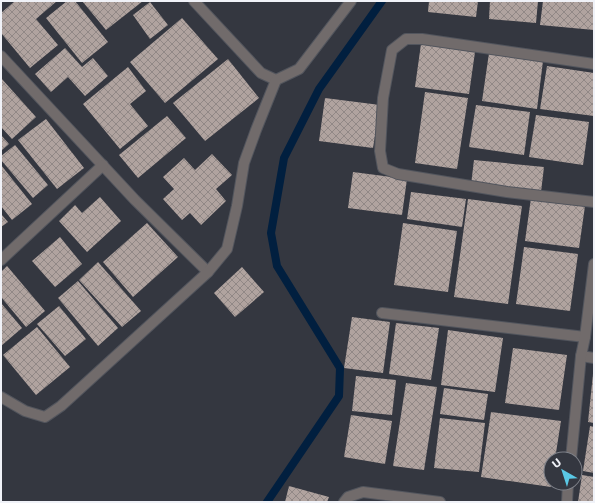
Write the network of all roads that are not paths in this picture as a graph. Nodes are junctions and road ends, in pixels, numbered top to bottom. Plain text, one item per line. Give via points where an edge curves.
1 (194, 1) edge
2 (351, 1) edge
3 (1, 56) edge
4 (594, 64) edge
5 (276, 80) junction
6 (103, 165) junction
7 (594, 202) edge
8 (1, 260) edge
9 (594, 264) edge
10 (208, 272) junction
11 (382, 313) dead end
12 (585, 337) junction
13 (581, 356) junction
14 (594, 358) edge
15 (1, 397) edge
16 (572, 451) edge
17 (567, 491) edge
18 (344, 502) edge
19 (440, 502) edge
20 (566, 502) edge

1 - 5 street via 261,73
2 - 5 street via 299,69
3 - 6 street
4 - 7 street via 422,39 406,39 392,50 384,98 380,151 383,168 398,174 507,192
5 - 10 street via 244,163 227,249
6 - 8 street
6 - 10 street
9 - 12 street
10 - 15 street via 61,406 44,417 25,411
11 - 12 street
12 - 13 street
13 - 14 street
13 - 16 street
17 - 20 street
18 - 19 street via 348,497 364,492

